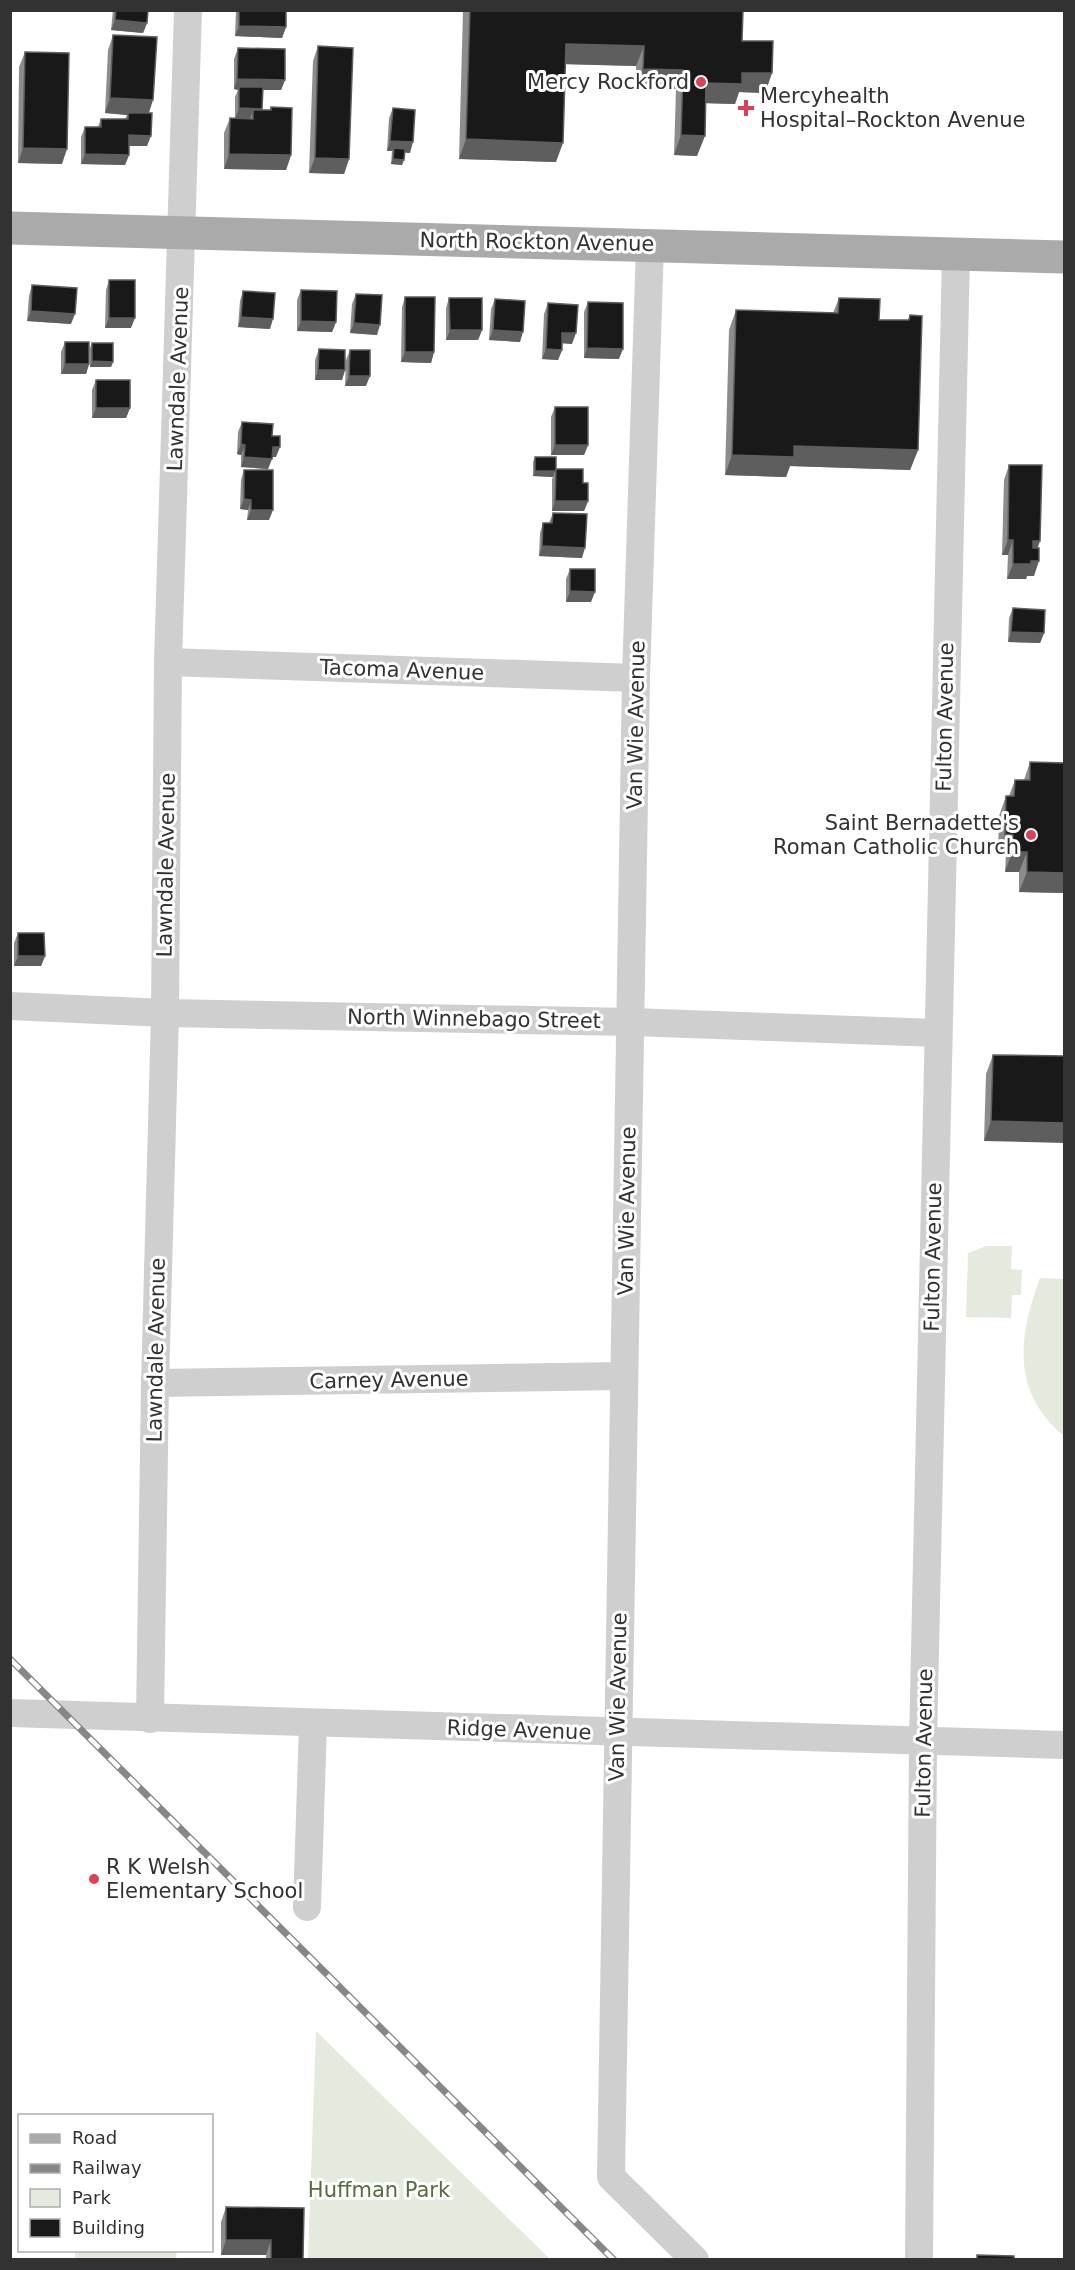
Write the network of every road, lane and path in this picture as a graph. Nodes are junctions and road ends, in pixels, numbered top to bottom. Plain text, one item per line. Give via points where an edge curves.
1 (188, 10) edge
2 (10, 228) edge
3 (183, 234) junction
4 (650, 245) junction
5 (956, 254) junction
6 (1065, 257) edge
7 (168, 662) junction
8 (636, 678) junction
9 (10, 1006) edge
10 (165, 1013) junction
11 (631, 1022) junction
12 (938, 1033) junction
13 (623, 1376) junction
14 (155, 1383) junction
15 (10, 1713) edge
16 (150, 1719) junction
17 (314, 1724) junction
18 (618, 1732) junction
19 (923, 1741) junction
20 (1065, 1745) edge
21 (307, 1907) dead end
22 (695, 2259) edge
23 (919, 2259) edge

1 - 3 street, Lawndale Avenue
2 - 3 main road, North Rockton Avenue
3 - 4 main road, North Rockton Avenue
3 - 7 street, Lawndale Avenue
4 - 5 main road, North Rockton Avenue
4 - 8 street, Van Wie Avenue
5 - 6 main road, North Rockton Avenue
5 - 12 street, Fulton Avenue
7 - 8 street, Tacoma Avenue
7 - 10 street, Lawndale Avenue
8 - 11 street, Van Wie Avenue
9 - 10 street, North Winnebago Street
10 - 11 street, North Winnebago Street
10 - 14 street, Lawndale Avenue
11 - 12 street, North Winnebago Street
11 - 13 street, Van Wie Avenue
12 - 19 street, Fulton Avenue
13 - 14 street, Carney Avenue
13 - 18 street, Van Wie Avenue
14 - 16 street, Lawndale Avenue
15 - 16 street, Ridge Avenue
16 - 17 street, Ridge Avenue
17 - 18 street, Ridge Avenue
17 - 21 street
18 - 19 street, Ridge Avenue
18 - 22 street, Van Wie Avenue via 611,2177
19 - 20 street, Ridge Avenue
19 - 23 street, Fulton Avenue

